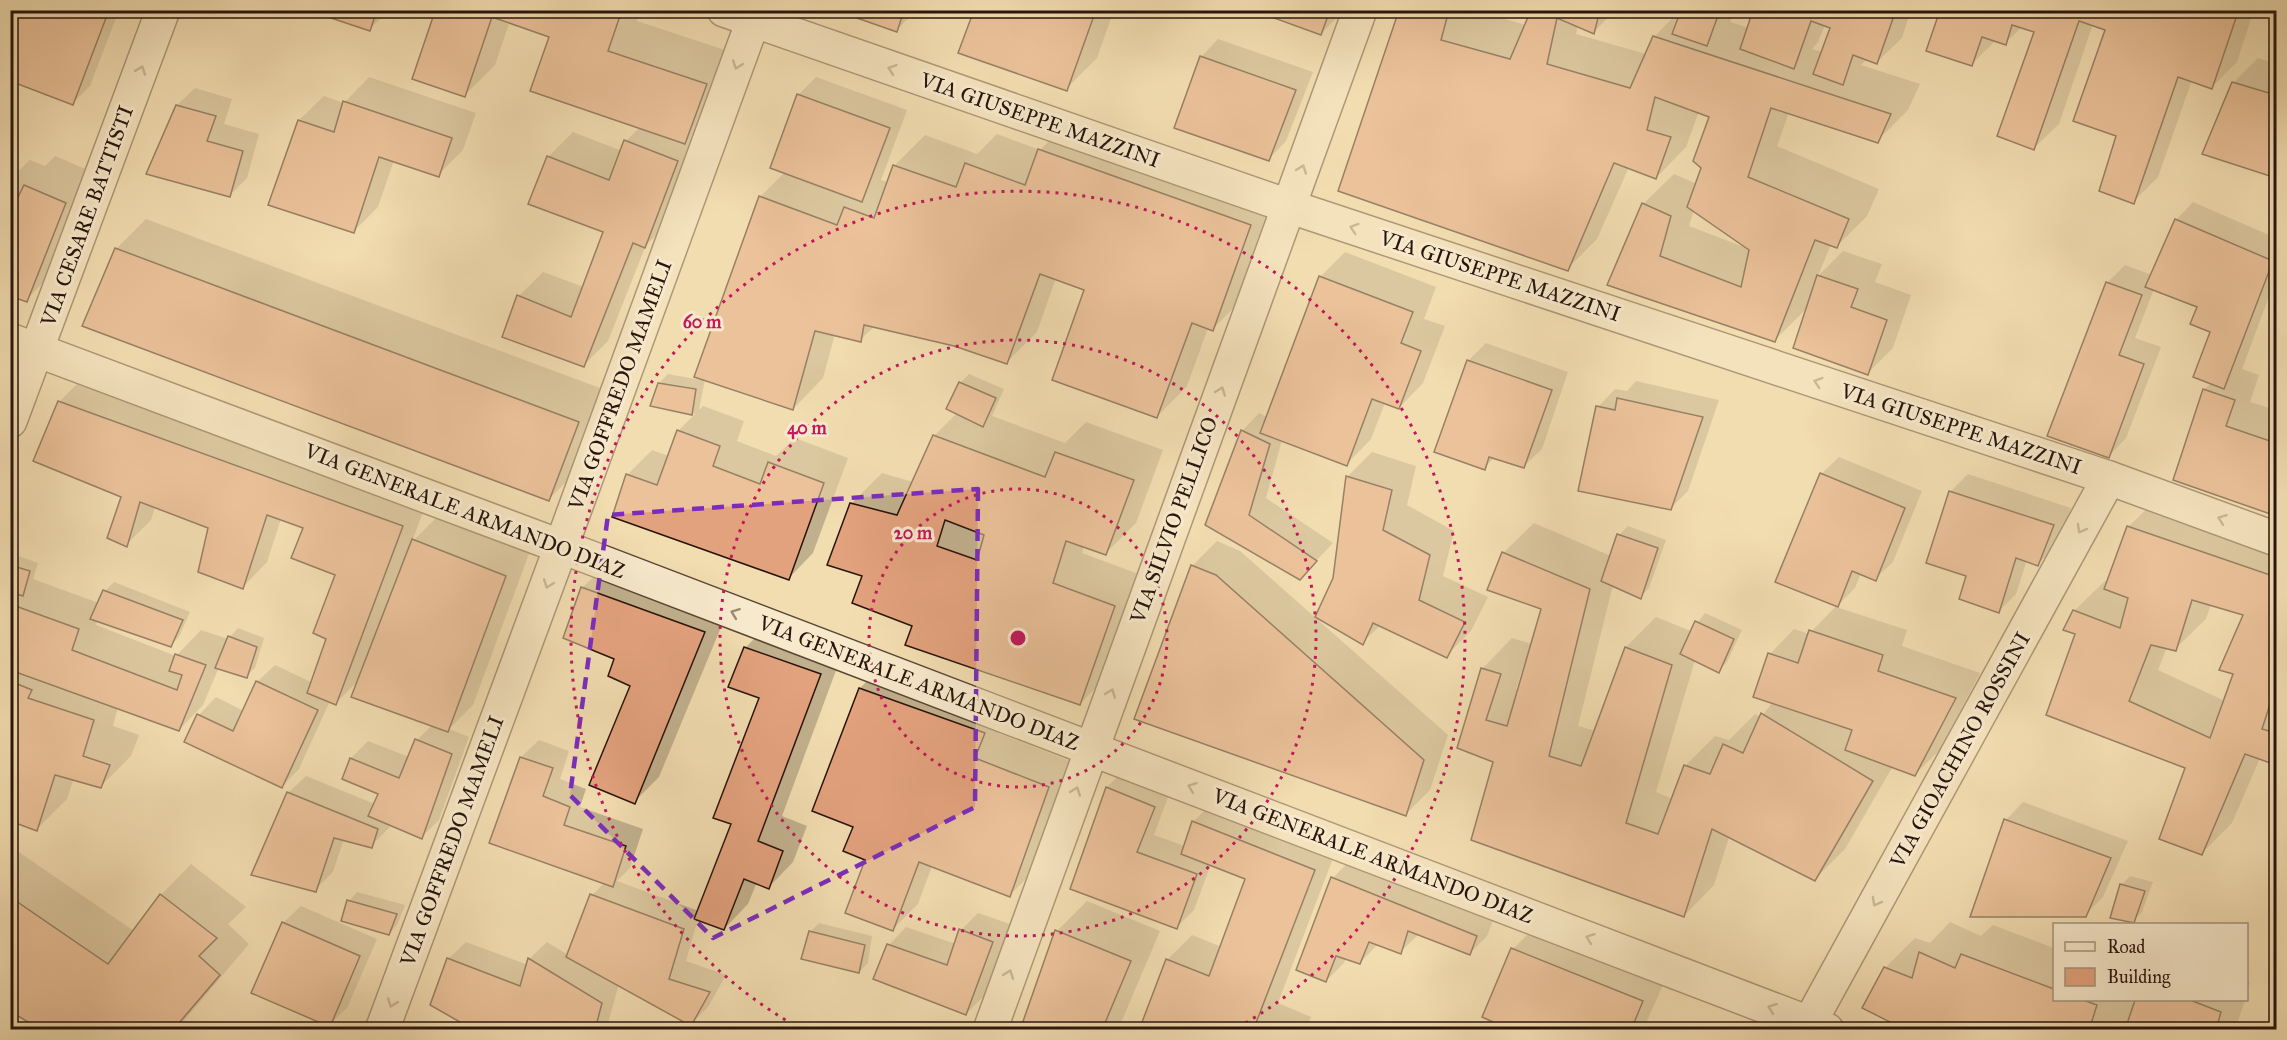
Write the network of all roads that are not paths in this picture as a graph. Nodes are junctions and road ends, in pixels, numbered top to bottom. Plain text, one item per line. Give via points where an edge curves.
1 (163, 10) edge
2 (1360, 10) edge
3 (745, 14) edge
4 (1288, 206) junction
5 (24, 345) edge
6 (10, 421) edge
7 (2109, 477) junction
8 (2277, 539) edge
9 (561, 547) junction
10 (1091, 748) junction
11 (1818, 1026) edge
12 (382, 1029) edge
13 (990, 1029) edge

5 -> 1 street, VIA CESARE BATTISTI
4 -> 2 street, VIA SILVIO PELLICO
4 -> 3 street, VIA GIUSEPPE MAZZINI
3 -> 9 street, VIA GOFFREDO MAMELI
7 -> 4 street, VIA GIUSEPPE MAZZINI
10 -> 4 street, VIA SILVIO PELLICO
5 - 6 street, VIA CESARE BATTISTI
5 - 9 street, VIA GENERALE ARMANDO DIAZ
8 -> 7 street, VIA GIUSEPPE MAZZINI
7 -> 11 street, VIA GIOACHINO ROSSINI
10 -> 9 street, VIA GENERALE ARMANDO DIAZ
9 -> 12 street, VIA GOFFREDO MAMELI
11 -> 10 street, VIA GENERALE ARMANDO DIAZ
13 -> 10 street, VIA SILVIO PELLICO

